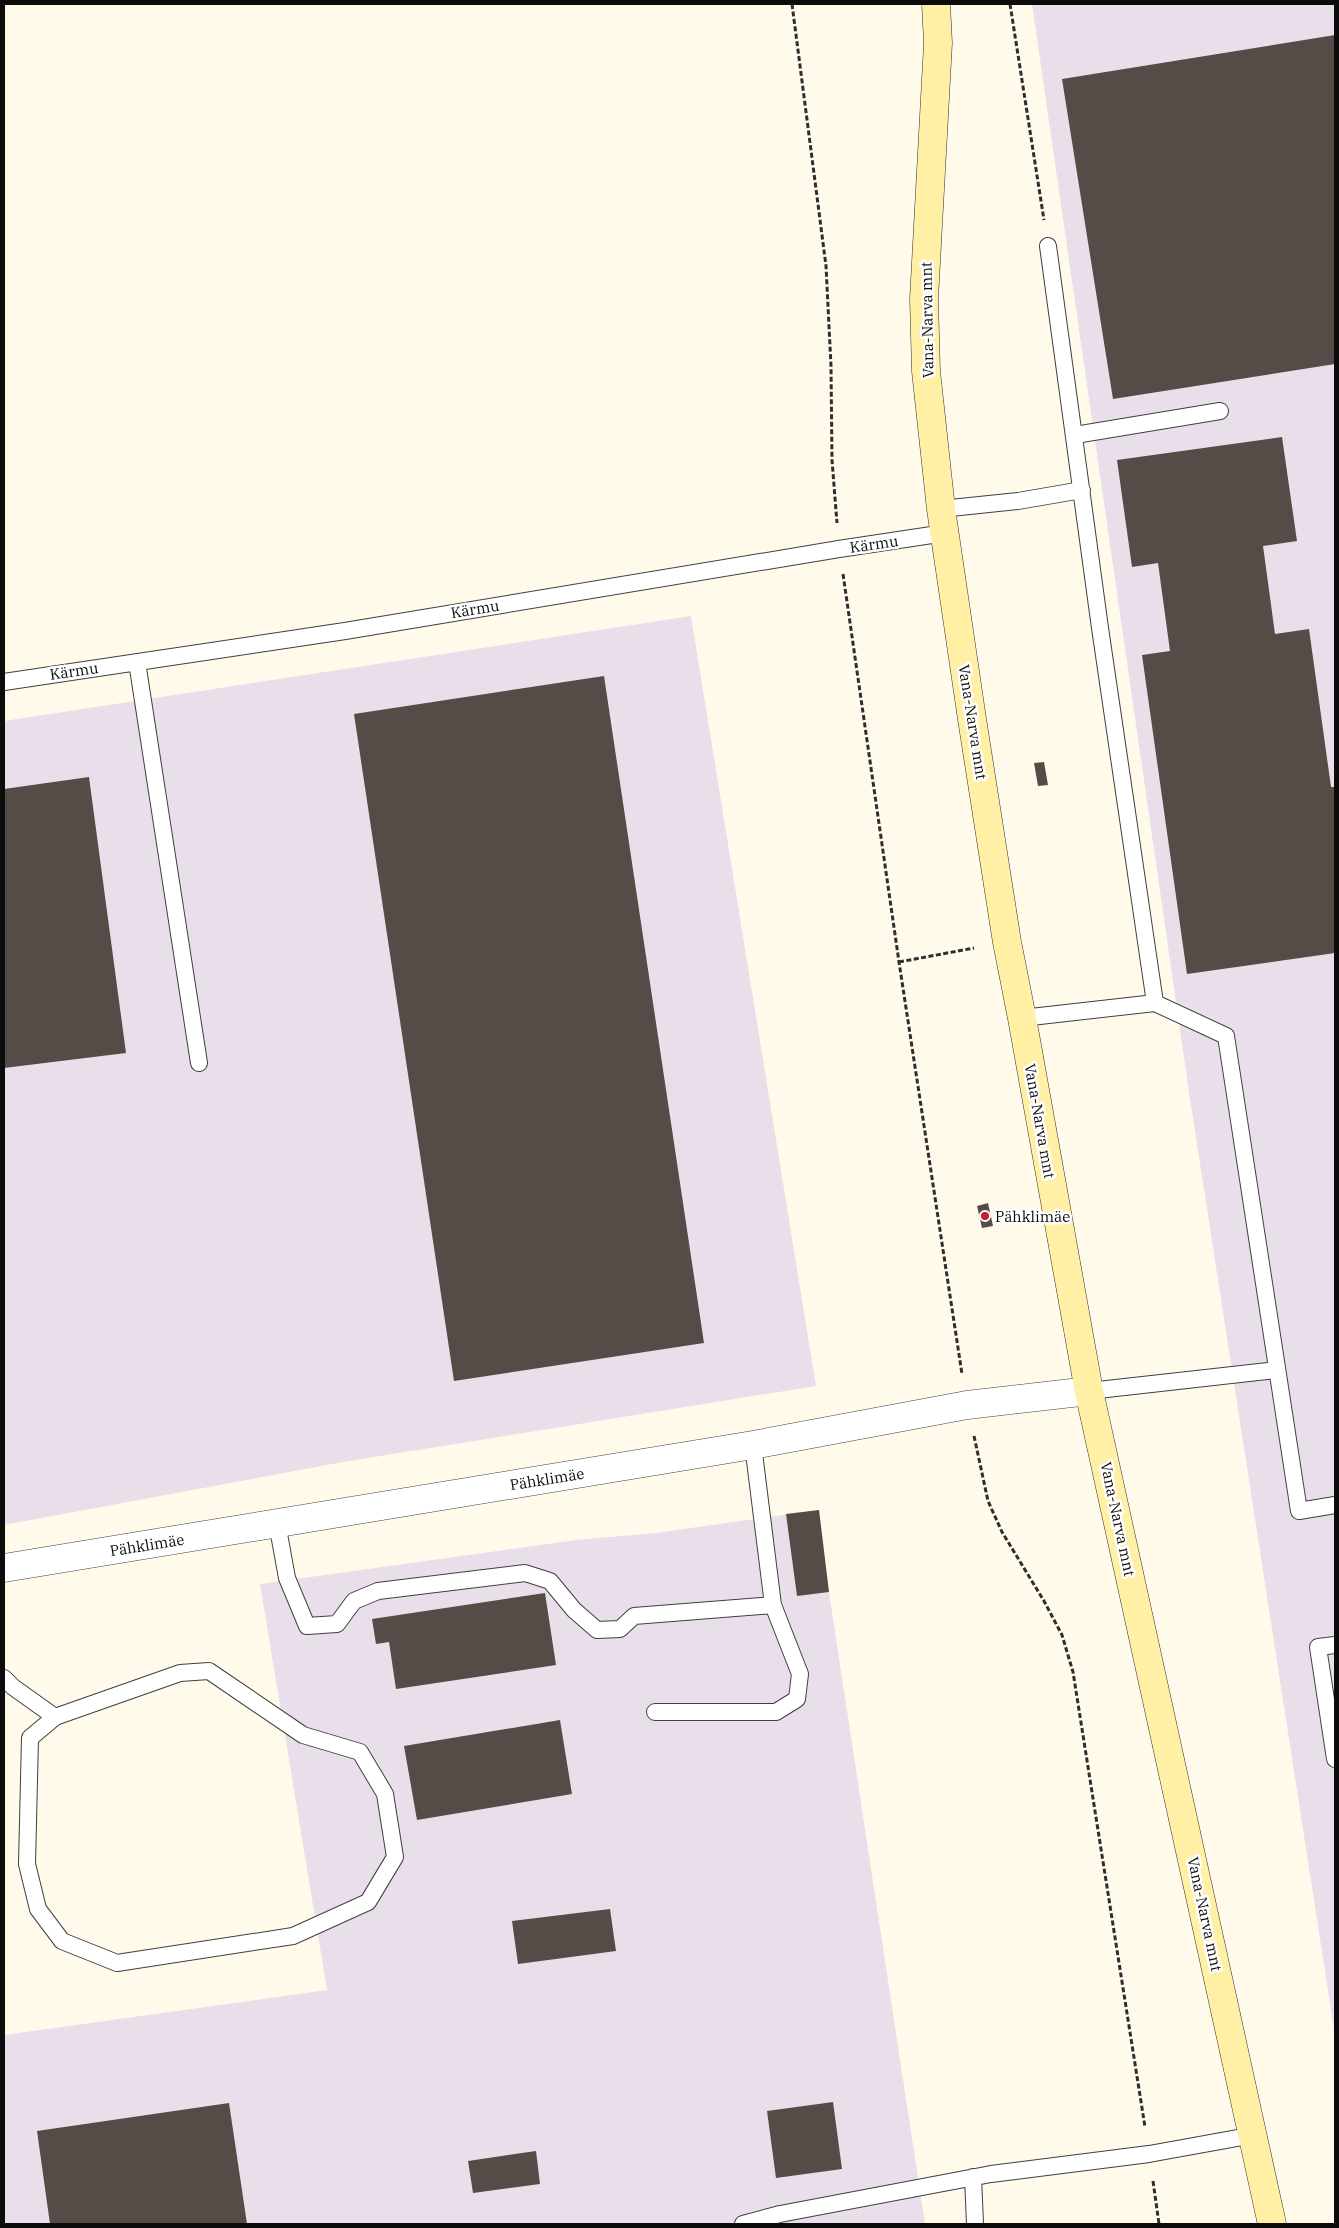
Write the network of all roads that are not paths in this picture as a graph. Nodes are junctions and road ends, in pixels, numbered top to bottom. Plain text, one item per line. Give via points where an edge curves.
1 (936, 4) edge
2 (1048, 246) road end
3 (1220, 411) dead end
4 (1075, 435) junction
5 (1082, 490) junction
6 (943, 521) junction
7 (136, 662) junction
8 (4, 682) edge
9 (1155, 1003) junction
10 (1022, 1018) junction
11 (199, 1063) dead end
12 (1277, 1370) junction
13 (1090, 1391) junction
14 (753, 1445) junction
15 (1335, 1505) edge
16 (277, 1523) junction
17 (4, 1568) edge
18 (773, 1605) junction
19 (1335, 1645) edge
20 (4, 1678) edge
21 (655, 1712) dead end
22 (55, 1717) junction
23 (1335, 1759) edge
24 (1254, 2135) junction
25 (973, 2177) junction
26 (743, 2224) edge
27 (975, 2224) edge
28 (1272, 2224) edge

1 - 6 main road, Vana-Narva mnt via 938,43 924,300 926,371
2 - 4 lane
3 - 4 lane
4 - 5 lane
5 - 6 lane, Kärmu via 1018,501
5 - 9 lane
6 - 7 lane, Kärmu via 839,549 345,631
6 - 10 main road, Vana-Narva mnt via 1006,942
7 - 8 lane, Kärmu
7 - 11 lane
9 - 10 lane
9 - 12 lane via 1226,1036
10 - 13 main road, Vana-Narva mnt
12 - 13 lane
12 - 15 lane via 1299,1511
13 - 14 street, Pähklimäe via 967,1405
13 - 24 main road, Vana-Narva mnt
14 - 16 street, Pähklimäe
14 - 18 lane
16 - 17 street, Pähklimäe
16 - 18 lane via 287,1578 307,1626 337,1624 354,1601 378,1591 525,1573 550,1581 574,1610 598,1630 620,1629 634,1616
18 - 21 lane via 800,1674 797,1699 776,1712
19 - 23 lane via 1318,1647
20 - 22 lane
22 - 22 lane via 30,1738 28,1864 38,1909 62,1940 117,1963 293,1936 368,1902 395,1857 385,1794 360,1752 303,1735 209,1671 180,1673
24 - 25 lane via 1149,2154
24 - 28 main road, Vana-Narva mnt
25 - 26 lane
25 - 27 lane

